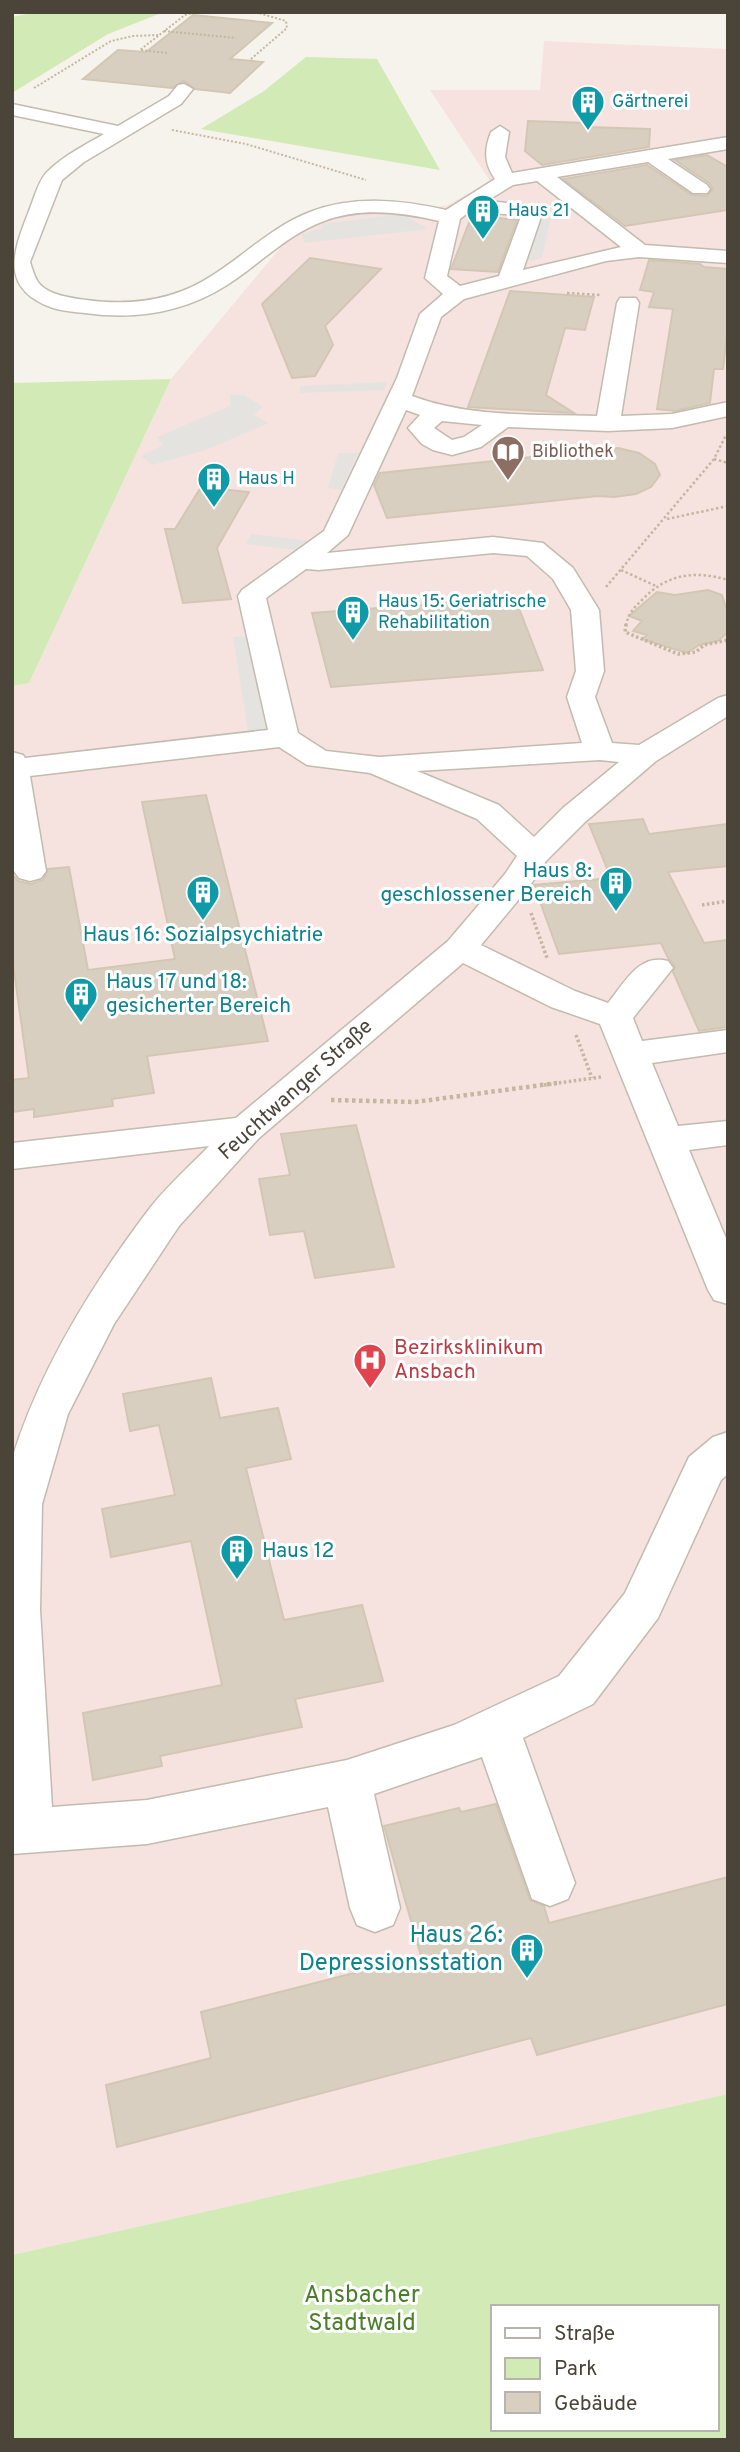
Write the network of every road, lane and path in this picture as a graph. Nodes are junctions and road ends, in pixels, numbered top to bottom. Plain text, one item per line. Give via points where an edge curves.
1 (197, 12) edge
2 (255, 12) edge
3 (163, 31) junction
4 (158, 35) junction
5 (236, 38) dead end
6 (167, 53) dead end
7 (251, 59) dead end
8 (34, 88) dead end
9 (184, 89) dead end
10 (12, 109) edge
11 (129, 128) junction
12 (500, 132) dead end
13 (728, 143) edge
14 (653, 157) junction
15 (542, 175) junction
16 (506, 180) junction
17 (369, 181) dead end
18 (701, 189) dead end
19 (458, 211) junction
20 (639, 251) junction
21 (728, 257) edge
22 (508, 281) junction
23 (456, 294) junction
24 (628, 303) dead end
25 (400, 399) junction
26 (728, 409) edge
27 (608, 424) junction
28 (728, 432) edge
29 (715, 459) junction
30 (728, 463) edge
31 (728, 506) edge
32 (665, 519) junction
33 (300, 560) junction
34 (621, 570) junction
35 (728, 580) edge
36 (656, 586) junction
37 (585, 610) junction
38 (728, 640) edge
39 (728, 704) edge
40 (284, 737) junction
41 (600, 751) junction
42 (645, 755) junction
43 (13, 765) edge
44 (376, 765) junction
45 (534, 855) junction
46 (30, 871) dead end
47 (728, 901) edge
48 (702, 905) dead end
49 (460, 948) junction
50 (656, 968) dead end
51 (615, 1017) junction
52 (728, 1041) edge
53 (633, 1063) junction
54 (282, 1100) junction
55 (246, 1129) junction
56 (728, 1133) edge
57 (665, 1140) junction
58 (12, 1156) edge
59 (728, 1290) edge
60 (728, 1449) edge
61 (496, 1728) junction
62 (347, 1782) junction
63 (21, 1832) edge
64 (550, 1883) dead end
65 (375, 1908) dead end

1 - 3 path
2 - 7 path via 286,21 287,28
3 - 4 path
3 - 5 path
4 - 6 path via 141,50
4 - 8 path via 111,41
9 - 11 lane via 175,100
10 - 11 lane
11 - 17 path via 246,145
11 - 19 lane via 54,177 19,262 29,287 59,303 117,311 173,304 219,281 288,229 320,215 359,207
12 - 16 lane via 493,151
13 - 14 lane
14 - 15 lane
14 - 18 lane
15 - 16 lane
15 - 20 lane
16 - 19 lane
19 - 22 lane via 520,209 531,217
19 - 23 lane via 436,278
20 - 21 lane
20 - 22 lane via 605,255
22 - 23 lane
23 - 25 lane via 431,314
24 - 27 lane
25 - 27 lane via 436,413 420,428 429,439 446,445 464,447 479,441 502,419
25 - 33 lane via 335,535
26 - 27 lane via 672,421
28 - 29 path
29 - 30 path
29 - 32 path
31 - 32 path
32 - 34 path
33 - 37 lane via 493,545 534,549 564,574
33 - 40 lane via 253,596
34 - 36 path
34 - 37 path
35 - 36 path via 683,574
36 - 38 path via 628,615 625,632 678,654
37 - 41 lane via 590,671 581,697
39 - 42 lane, Feuchtwanger Straße
40 - 43 lane
40 - 44 lane via 318,759
41 - 42 lane
41 - 44 lane
42 - 45 lane, Feuchtwanger Straße via 573,815
43 - 46 lane
44 - 45 lane via 488,812
45 - 49 lane, Feuchtwanger Straße
47 - 48 path
49 - 51 lane via 563,999
49 - 54 lane, Feuchtwanger Straße
50 - 51 lane
51 - 53 lane
52 - 53 lane
53 - 54 path via 415,1102
53 - 57 lane
54 - 55 lane, Feuchtwanger Straße
55 - 58 lane
55 - 63 lane, Feuchtwanger Straße via 165,1216 97,1317 47,1414 20,1504
56 - 57 lane
57 - 59 lane
60 - 61 lane via 704,1469 642,1605 576,1690
61 - 62 lane
61 - 64 lane
62 - 63 lane via 147,1822
62 - 65 lane

